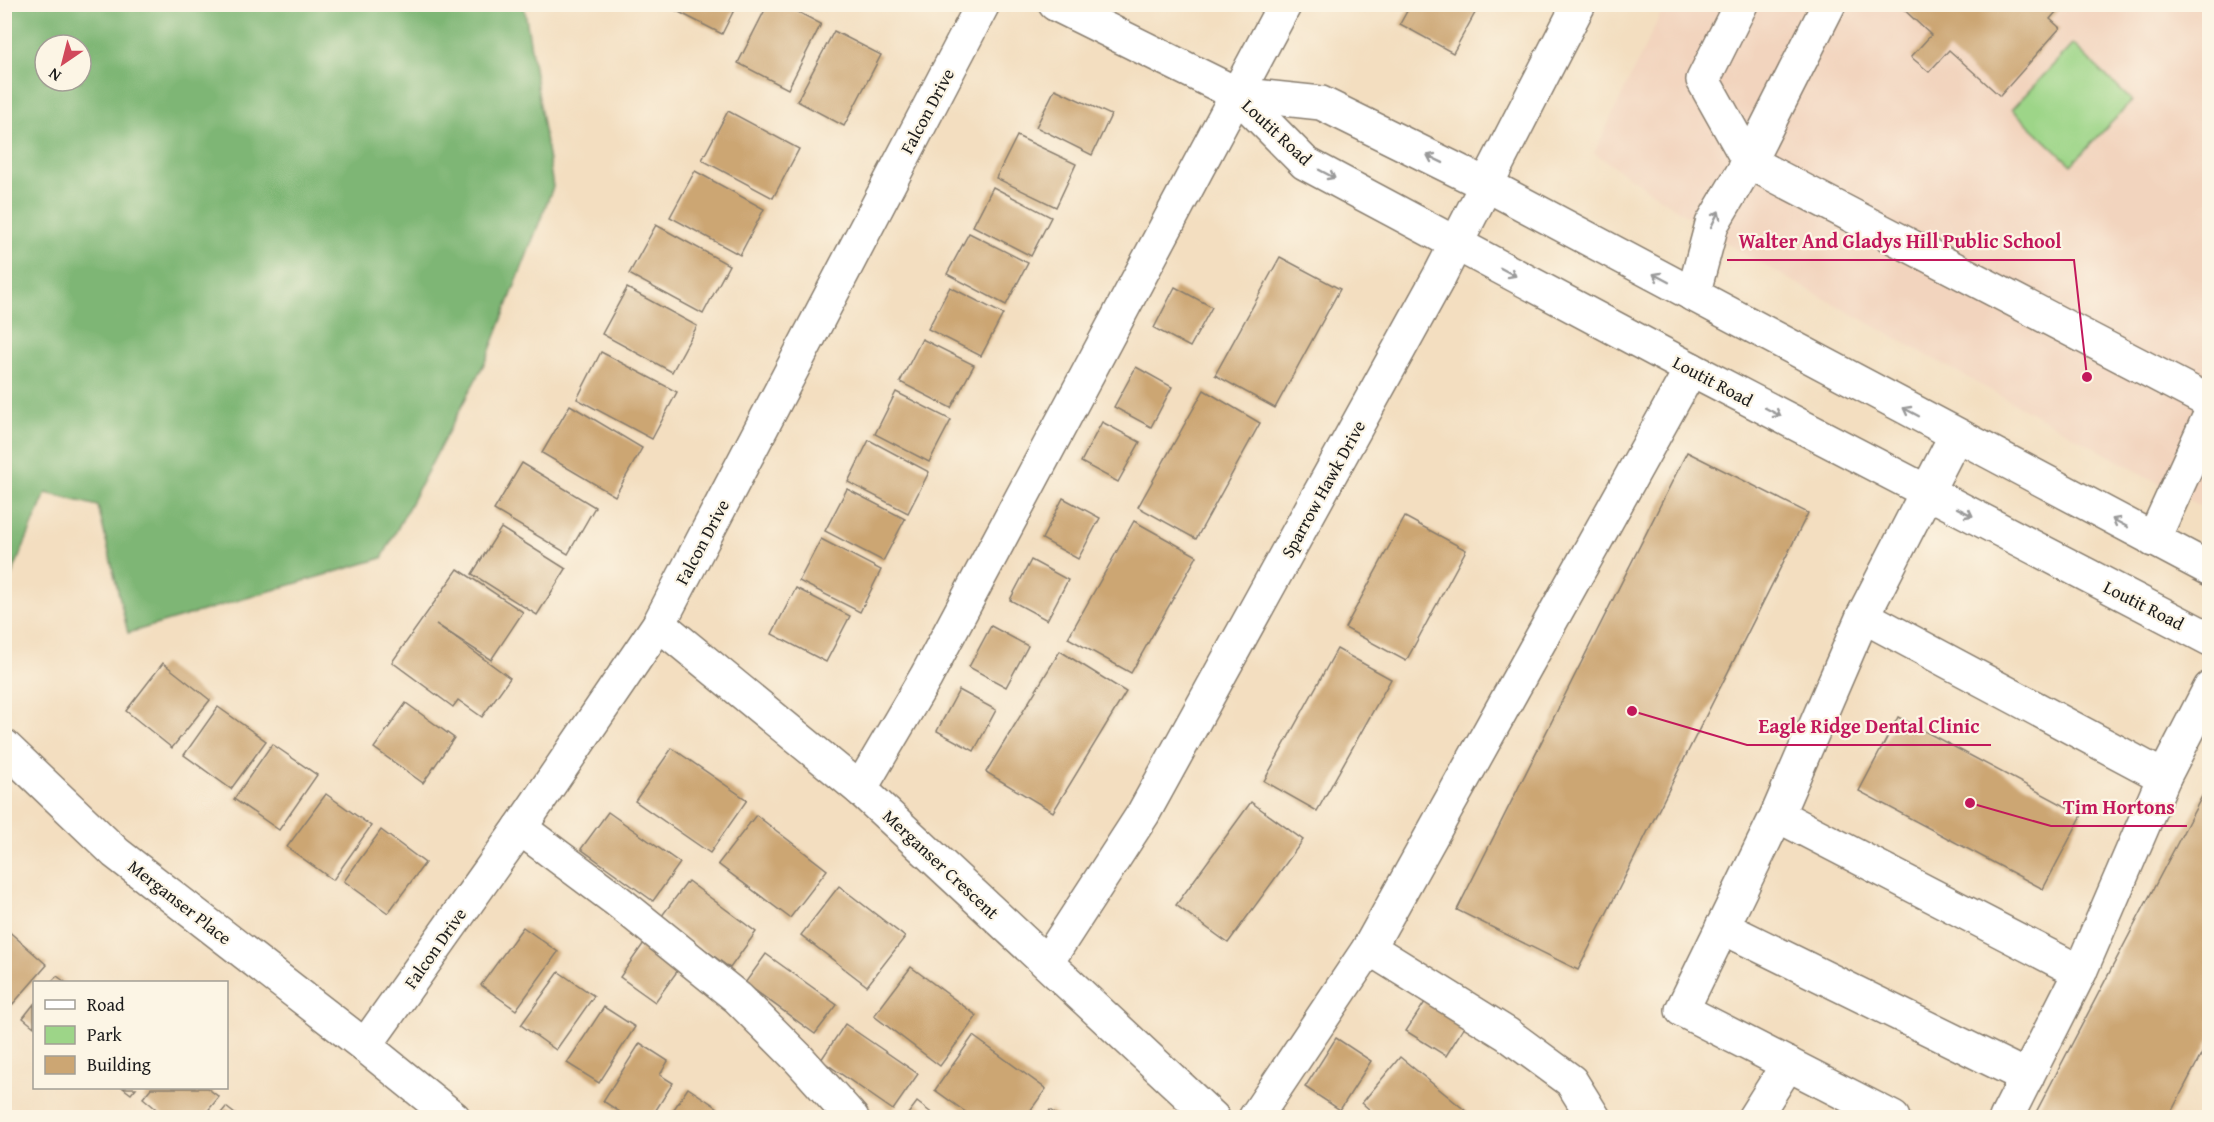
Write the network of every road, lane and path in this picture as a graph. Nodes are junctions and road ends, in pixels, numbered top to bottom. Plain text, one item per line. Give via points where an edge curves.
1 (983, 4) edge
2 (1054, 4) edge
3 (1285, 4) edge
4 (1579, 4) edge
5 (1742, 4) edge
6 (1829, 4) edge
7 (1237, 94) junction
8 (1749, 162) junction
9 (1487, 185) junction
10 (1457, 244) junction
11 (1693, 295) junction
12 (1691, 369) junction
13 (2210, 402) edge
14 (2210, 416) edge
15 (1956, 435) junction
16 (1926, 492) junction
17 (2153, 540) junction
18 (2210, 569) edge
19 (1863, 615) junction
20 (659, 624) junction
21 (2210, 639) edge
22 (2210, 688) edge
23 (4, 746) edge
24 (2164, 777) junction
25 (860, 789) junction
26 (1777, 815) junction
27 (520, 828) junction
28 (1722, 927) junction
29 (1369, 948) junction
30 (1047, 962) junction
31 (2080, 972) junction
32 (365, 1046) junction
33 (1788, 1064) junction
34 (2027, 1077) junction
35 (454, 1118) edge
36 (852, 1118) edge
37 (1213, 1118) edge
38 (1255, 1118) edge
39 (1594, 1118) edge
40 (1754, 1118) edge
41 (1893, 1118) edge
42 (2006, 1118) edge

1 - 20 street, Falcon Drive
2 - 7 street, Loutit Road
3 - 7 street
4 - 9 street, Sparrow Hawk Drive
5 - 8 street via 1703,80
6 - 8 street
9 -> 7 street, Loutit Road via 1321,103
7 -> 10 street, Loutit Road via 1305,163
7 - 25 street via 926,677
11 -> 8 street via 1712,224
8 - 13 street
9 - 10 street, Sparrow Hawk Drive
11 -> 9 street, Loutit Road
10 -> 12 street, Loutit Road
10 - 30 street, Sparrow Hawk Drive via 1143,814
15 -> 11 street, Loutit Road
12 -> 16 street, Loutit Road
12 - 29 street
14 - 17 street
15 - 16 street
17 -> 15 street, Loutit Road
16 - 19 street
16 -> 21 street, Loutit Road
17 - 18 street, Loutit Road
19 - 24 street
19 - 26 street
20 - 25 street, Merganser Crescent
20 - 27 street, Falcon Drive
22 - 24 street
23 - 32 street, Merganser Place via 116,853
24 - 31 street
25 - 30 street, Merganser Crescent
26 - 28 street
26 - 31 street
27 - 32 street, Falcon Drive
27 - 36 street via 615,898 738,998
28 - 33 street via 1682,1010
28 - 34 street
29 - 38 street
29 - 39 street via 1507,1034 1562,1075 1571,1082
30 - 37 street, Merganser Crescent
31 - 34 street
32 - 35 street
33 - 40 street
33 - 41 street
34 - 42 street

